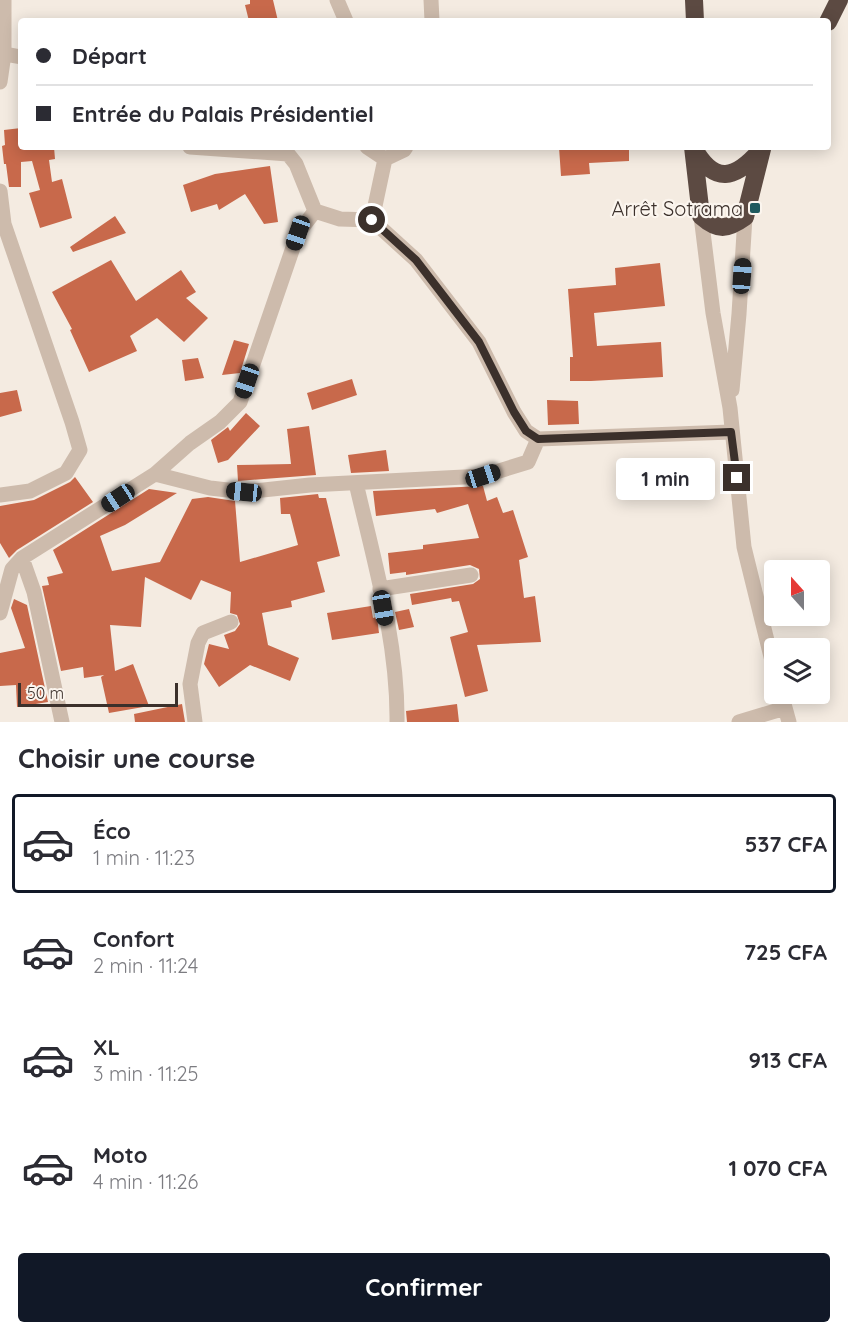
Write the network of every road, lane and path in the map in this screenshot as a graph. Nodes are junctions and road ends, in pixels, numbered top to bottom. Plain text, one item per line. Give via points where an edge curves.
1 (4, 0) edge
2 (337, 0) edge
3 (431, 0) edge
4 (694, 0) edge
5 (839, 0) edge
6 (345, 18) edge
7 (432, 18) edge
8 (695, 18) edge
9 (830, 18) edge
10 (2, 53) edge
11 (18, 56) edge
12 (0, 82) edge
13 (232, 150) edge
14 (372, 150) edge
15 (404, 150) edge
16 (693, 150) edge
17 (695, 150) edge
18 (761, 150) edge
19 (763, 150) edge
20 (385, 159) junction
21 (0, 191) edge
22 (315, 211) junction
23 (701, 216) junction
24 (746, 217) junction
25 (372, 220) junction
26 (730, 408) junction
27 (731, 432) junction
28 (538, 439) junction
29 (155, 474) junction
30 (356, 483) junction
31 (0, 495) edge
32 (22, 558) junction
33 (471, 575) dead end
34 (380, 588) junction
35 (0, 613) edge
36 (231, 622) dead end
37 (766, 638) edge
38 (785, 708) edge
39 (62, 722) edge
40 (195, 722) edge
41 (397, 722) edge
42 (739, 722) edge

1 - 10 street
2 - 6 street
3 - 7 street
4 - 8 highway
5 - 9 highway
10 - 11 street
10 - 12 street
13 - 22 street via 288,154
14 - 20 street
15 - 20 street
16 - 23 highway
17 - 18 highway via 712,172 729,174 745,168
19 - 24 highway
20 - 25 street
21 - 31 street via 4,224 80,450 66,473 30,491
22 - 25 street via 340,219
22 - 29 street via 298,233 240,402
23 - 24 highway via 718,227 727,227
23 - 26 street
24 - 26 street
25 - 28 street via 416,260 479,342 514,412 526,431
26 - 27 street
27 - 28 street
27 - 37 street via 744,547
28 - 30 street via 528,462 483,476
29 - 30 street via 244,492
29 - 32 street
30 - 34 street
32 - 35 street via 12,569
32 - 39 street via 34,592
33 - 34 street
34 - 41 street via 394,664
36 - 40 street via 203,633 198,643 190,684
38 - 42 street

